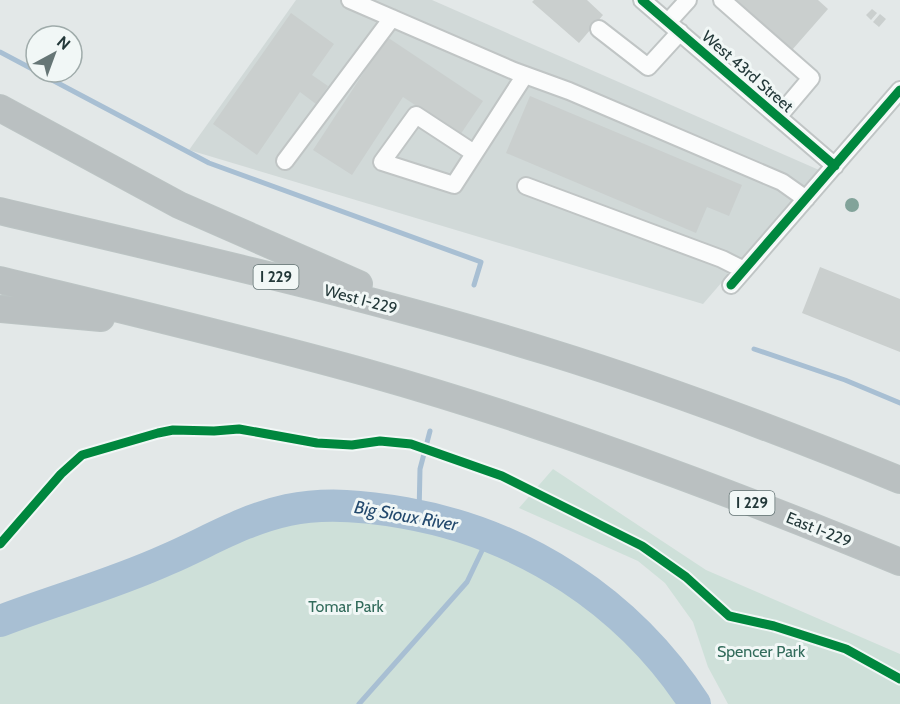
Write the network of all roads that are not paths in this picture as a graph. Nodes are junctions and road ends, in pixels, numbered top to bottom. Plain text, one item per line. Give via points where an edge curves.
1 (350, 0) edge
2 (642, 0) edge
3 (688, 0) edge
4 (722, 0) edge
5 (392, 18) junction
6 (674, 27) junction
7 (599, 29) dead end
8 (525, 75) junction
9 (900, 90) edge
10 (0, 108) edge
11 (778, 117) junction
12 (474, 153) junction
13 (285, 161) dead end
14 (835, 166) junction
15 (526, 186) dead end
16 (806, 199) junction
17 (0, 211) edge
18 (744, 270) junction
19 (0, 280) edge
20 (731, 285) dead end
21 (0, 309) edge
22 (549, 352) junction
23 (296, 353) junction
24 (900, 480) edge
25 (900, 562) edge

1 - 5 street
2 - 6 street, West 43rd Street
3 - 6 street
4 - 11 street via 811,78
5 - 8 street
5 - 13 street
6 - 7 street via 648,67
6 - 11 street, West 43rd Street
8 - 12 street
8 - 16 street via 782,182
9 - 14 street
10 - 22 highway via 179,205 308,264
11 - 14 street, West 43rd Street
12 - 12 street via 454,185 381,162 416,115
14 - 16 street
15 - 18 street
16 - 18 street
17 - 22 highway, West I-229 / I 229 via 307,284
18 - 20 street
19 - 23 highway, I 229
21 - 23 highway via 129,321
22 - 24 highway, West I-229 / I 229 via 773,428
23 - 25 highway, East I-229 / I 229 via 602,448

